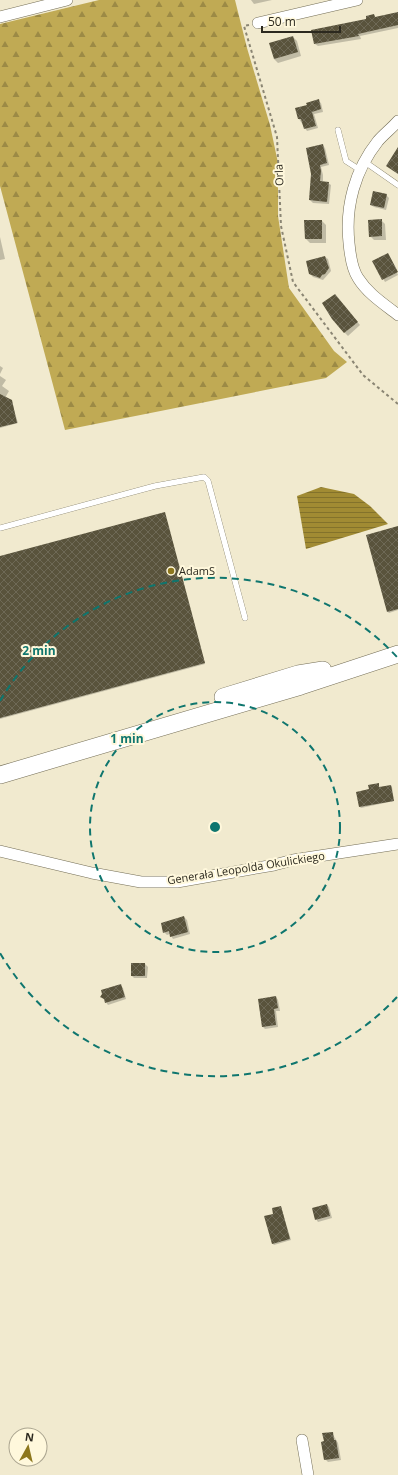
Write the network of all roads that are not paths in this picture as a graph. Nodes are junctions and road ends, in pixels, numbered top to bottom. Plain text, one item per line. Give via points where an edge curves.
1 (67, 0) edge
2 (357, 0) edge
3 (0, 17) edge
4 (258, 23) road end
5 (398, 121) edge
6 (338, 130) dead end
7 (363, 166) junction
8 (398, 185) edge
9 (398, 315) edge
10 (0, 528) edge
11 (245, 618) dead end
12 (398, 654) edge
13 (371, 662) junction
14 (0, 764) edge
15 (0, 775) edge
16 (398, 844) edge
17 (0, 852) edge
18 (302, 1440) dead end
19 (308, 1475) edge

1 - 3 street
2 - 4 street
5 - 7 street via 379,140
6 - 7 lane via 346,161
7 - 8 lane
7 - 9 street via 351,195 347,227 350,253 357,277 369,293
10 - 11 lane via 155,486 204,477 208,481
12 - 13 main road
13 - 14 main road via 298,674
13 - 15 main road via 301,686
16 - 17 street, Generała Leopolda Okulickiego via 177,882 141,882
18 - 19 street

